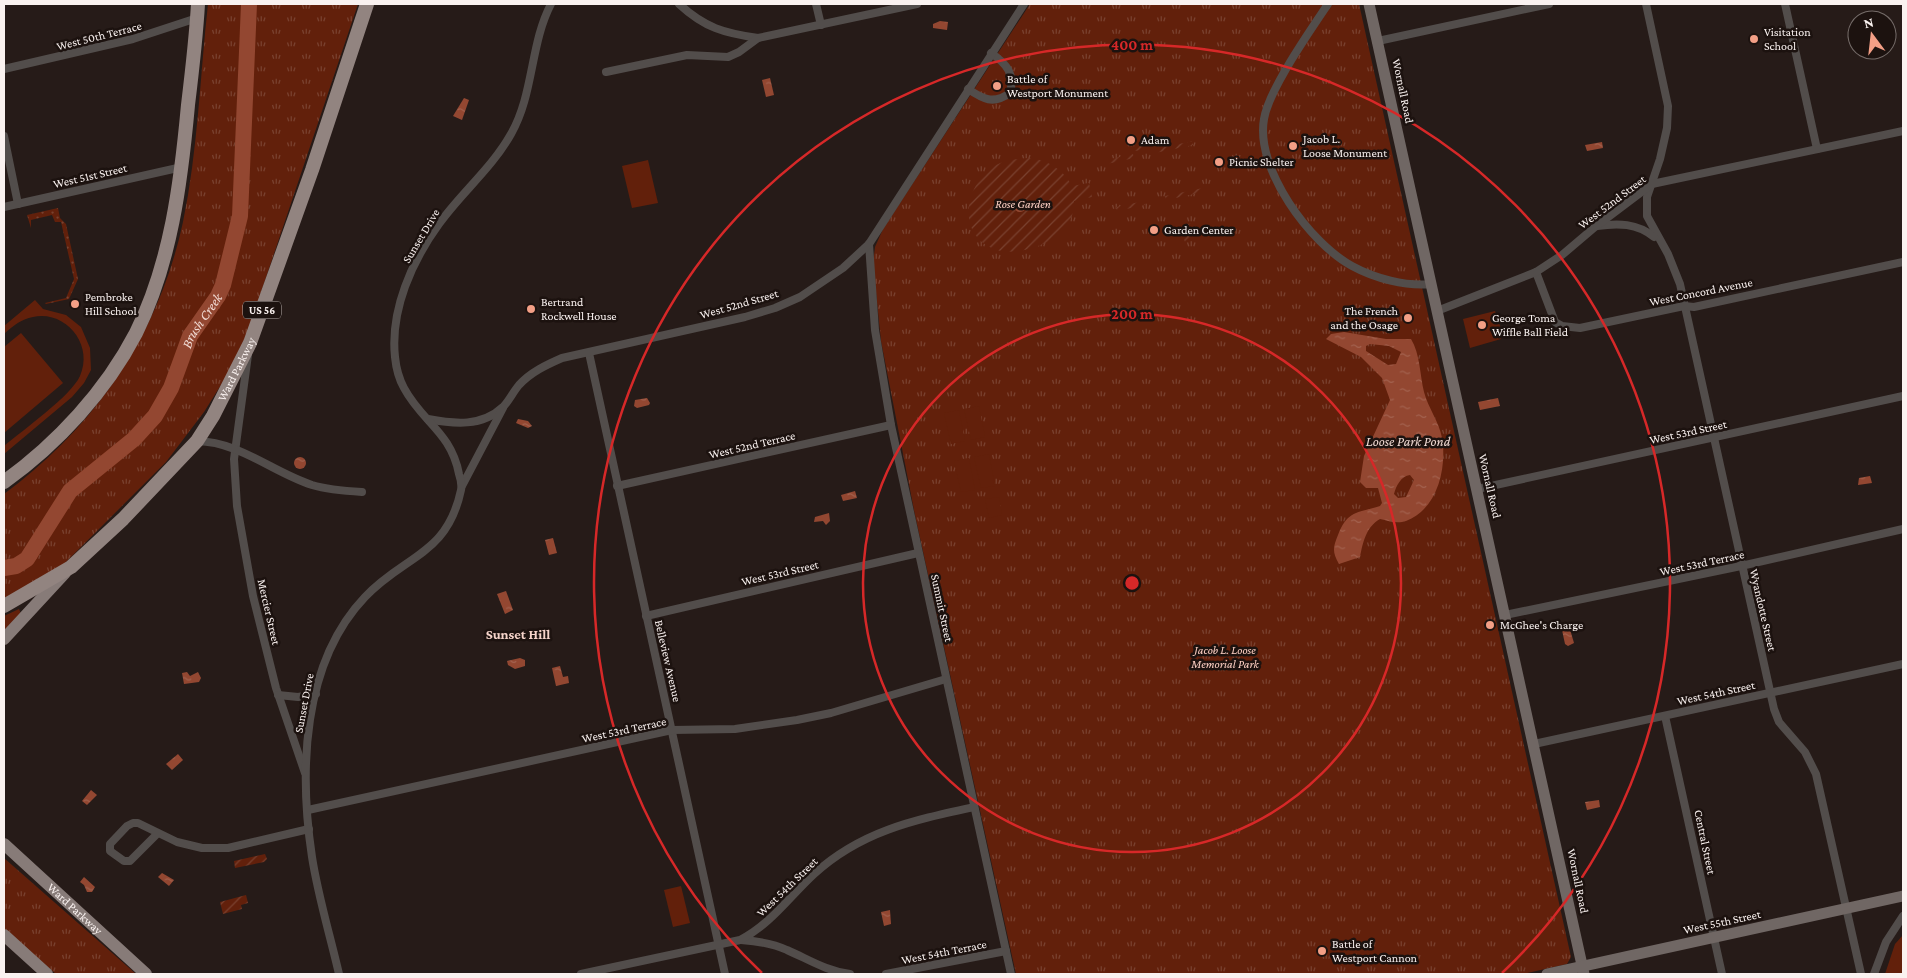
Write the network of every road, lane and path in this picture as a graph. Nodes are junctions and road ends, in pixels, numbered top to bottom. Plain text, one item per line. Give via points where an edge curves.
1 (198, 4) edge
2 (367, 4) edge
3 (551, 4) edge
4 (679, 4) edge
5 (816, 4) edge
6 (917, 4) edge
7 (1328, 4) edge
8 (1369, 4) edge
9 (1549, 4) edge
10 (1646, 4) edge
11 (1785, 4) edge
12 (1021, 5) edge
13 (197, 18) junction
14 (821, 25) junction
15 (758, 38) junction
16 (1378, 41) junction
17 (991, 53) junction
18 (4, 69) edge
19 (606, 72) dead end
20 (968, 89) junction
21 (1903, 130) edge
22 (4, 136) edge
23 (1816, 149) junction
24 (182, 167) junction
25 (1652, 184) junction
26 (18, 204) junction
27 (4, 207) edge
28 (1595, 227) junction
29 (1661, 243) junction
30 (869, 244) junction
31 (1903, 262) edge
32 (1536, 272) junction
33 (1432, 284) junction
34 (1684, 306) junction
35 (1437, 311) junction
36 (250, 343) junction
37 (589, 353) junction
38 (1903, 396) edge
39 (502, 408) junction
40 (428, 419) junction
41 (891, 425) junction
42 (1713, 438) junction
43 (197, 441) junction
44 (235, 448) junction
45 (4, 482) edge
46 (617, 486) junction
47 (462, 487) junction
48 (1477, 489) junction
49 (362, 492) dead end
50 (1903, 529) edge
51 (918, 553) junction
52 (1741, 566) junction
53 (71, 567) junction
54 (4, 606) edge
55 (1506, 615) junction
56 (646, 616) junction
57 (4, 639) edge
58 (1903, 664) edge
59 (946, 679) junction
60 (1770, 693) junction
61 (316, 694) junction
62 (278, 695) junction
63 (1665, 716) junction
64 (672, 730) junction
65 (1534, 744) junction
66 (306, 776) junction
67 (974, 807) junction
68 (308, 810) junction
69 (309, 829) junction
70 (158, 833) junction
71 (4, 844) edge
72 (1903, 896) edge
73 (1847, 908) junction
74 (1903, 916) edge
75 (4, 935) edge
76 (1714, 938) junction
77 (740, 940) junction
78 (718, 944) junction
79 (1006, 951) junction
80 (1583, 970) edge
81 (47, 974) edge
82 (146, 974) edge
83 (339, 974) edge
84 (581, 974) edge
85 (725, 974) edge
86 (850, 974) edge
87 (886, 974) edge
88 (1011, 974) edge
89 (1547, 974) edge
90 (1722, 974) edge
91 (1861, 974) edge
92 (1874, 974) edge

1 - 13 highway
2 - 36 highway, Ward Parkway / US 56
3 - 40 street, Sunset Drive via 543,24 525,101 511,133 439,223 420,254 402,296 394,344 398,374 405,390
4 - 15 street via 709,27
5 - 14 street
6 - 14 street
7 - 33 street via 1278,86 1264,117 1267,151 1278,188 1322,242 1352,266 1408,284
8 - 16 main road, Wornall Road
9 - 16 street
10 - 25 street, Wyandotte Street via 1668,106 1667,128
11 - 23 street
12 - 17 street, West 52nd Street
13 - 18 street, West 50th Terrace via 134,39
13 - 24 highway
14 - 15 street
15 - 19 street via 728,57 687,55
16 - 33 main road, Wornall Road
17 - 20 street, West 52nd Street
17 - 20 street via 1006,64 1012,84 1010,93 1001,100 991,101
20 - 30 street, West 52nd Street
21 - 23 street, West 52nd Street
22 - 26 street
23 - 25 street, West 52nd Street
24 - 26 street, West 51st Street
24 - 45 highway via 174,215 158,276 136,333 105,383 68,427
25 - 28 street, West 52nd Street
25 - 29 street, Wyandotte Street via 1647,197 1647,216
26 - 27 street, West 51st Street
28 - 29 street, Wyandotte Street via 1616,223 1629,225 1647,231
28 - 32 street, West 52nd Street
29 - 34 street, Wyandotte Street via 1676,271
30 - 37 street, West 52nd Street via 824,282 775,308
30 - 41 street, Summit Street via 875,330
31 - 34 street, West Concord Avenue via 1694,307
32 - 34 street, West Concord Avenue via 1556,322 1571,328
32 - 35 street, West 52nd Street
33 - 35 main road, Wornall Road
34 - 42 street, Wyandotte Street
35 - 48 main road, Wornall Road
36 - 43 highway, Ward Parkway / US 56
36 - 44 street, Mercier Street
37 - 39 street, West 52nd Street via 562,358 537,370 518,385
37 - 46 street, Belleview Avenue
38 - 42 street, West 53rd Street
39 - 40 street, West 52nd Street via 481,420 468,423 452,424
39 - 47 street, Sunset Drive
40 - 47 street, Sunset Drive via 451,448
41 - 46 street, West 52nd Terrace
41 - 51 street, Summit Street
42 - 48 street, West 53rd Street
42 - 52 street, Wyandotte Street
43 - 44 street via 213,441
43 - 53 highway, Ward Parkway / US 56 via 123,519
44 - 49 street via 311,484
44 - 62 street, Mercier Street via 237,506 250,578
46 - 56 street, Belleview Avenue
47 - 61 street, Sunset Drive via 453,518 439,540 367,595 348,617 335,637
48 - 55 main road, Wornall Road
50 - 52 street, West 53rd Terrace
51 - 56 street, West 53rd Street
51 - 59 street, Summit Street
52 - 55 street, West 53rd Terrace
52 - 60 street, Wyandotte Street
53 - 54 highway, US 56
53 - 57 main road, Ward Parkway
55 - 65 main road, Wornall Road
56 - 64 street, Belleview Avenue
58 - 60 street, West 54th Street
59 - 64 street, West 53rd Terrace via 798,720 735,729
59 - 67 street, Summit Street
60 - 63 street, West 54th Street
60 - 73 street, Wyandotte Street via 1779,722 1805,752 1816,774
61 - 62 street via 298,697
61 - 66 street, Sunset Drive via 308,738
62 - 66 street, Mercier Street
63 - 65 street, West 54th Street
63 - 76 street, Central Street
64 - 68 street, West 53rd Terrace
64 - 78 street, Belleview Avenue
65 - 80 main road, Wornall Road
66 - 68 street, Sunset Drive
67 - 77 street, West 54th Street via 904,822 857,843 815,872 758,930
67 - 79 street, Summit Street
68 - 69 street, Sunset Drive
69 - 70 street via 228,848 202,848
69 - 83 street, Sunset Drive via 312,858
70 - 70 street via 132,823 110,844 110,851 124,861 130,861
71 - 82 main road, Ward Parkway
72 - 73 main road, West 55th Street
73 - 76 main road, West 55th Street
73 - 91 street, Wyandotte Street
74 - 92 street via 1886,942
75 - 81 main road
76 - 80 main road, West 55th Street
76 - 90 street, Central Street
77 - 78 street, West 54th Street
77 - 86 street via 763,942 823,968
78 - 84 street, West 54th Street
78 - 85 street, Belleview Avenue
79 - 87 street, West 54th Terrace
79 - 88 street, Summit Street
80 - 89 main road, West 55th Street

